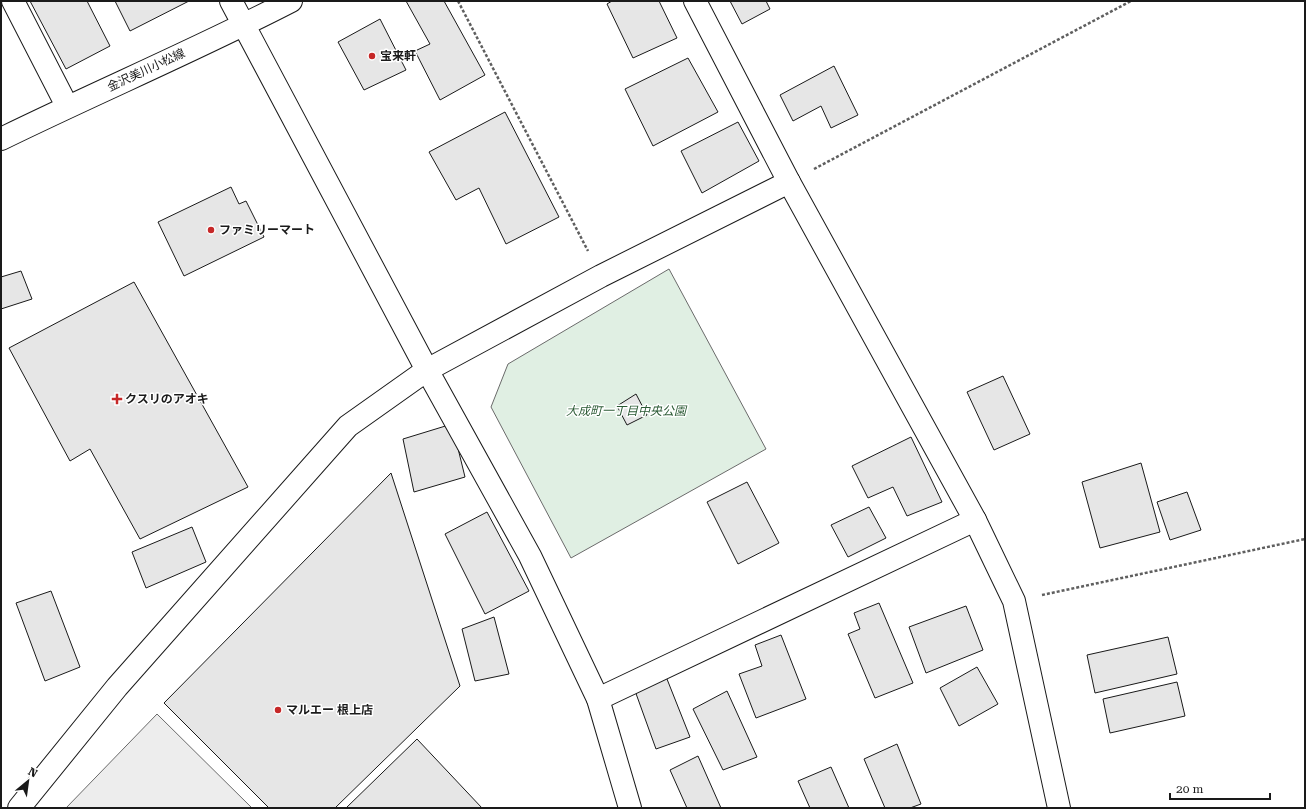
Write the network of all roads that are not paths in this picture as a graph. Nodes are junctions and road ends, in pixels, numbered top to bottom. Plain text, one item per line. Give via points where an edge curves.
1 (13, 1) edge
2 (231, 1) edge
3 (291, 1) edge
4 (695, 1) edge
5 (243, 26) junction
6 (68, 106) junction
7 (1, 139) edge
8 (790, 182) junction
9 (427, 370) junction
10 (975, 520) junction
11 (598, 699) junction
12 (19, 808) edge
13 (630, 808) edge
14 (1059, 808) edge

1 - 6 street
2 - 5 street
3 - 5 street, 金沢美川小松線
4 - 8 street
5 - 6 street, 金沢美川小松線
5 - 9 street
6 - 7 street, 金沢美川小松線
8 - 9 street via 601,276
8 - 10 street
9 - 11 street via 530,556
9 - 12 street via 348,426 117,687
10 - 11 street
10 - 14 street via 1014,601
11 - 13 street

